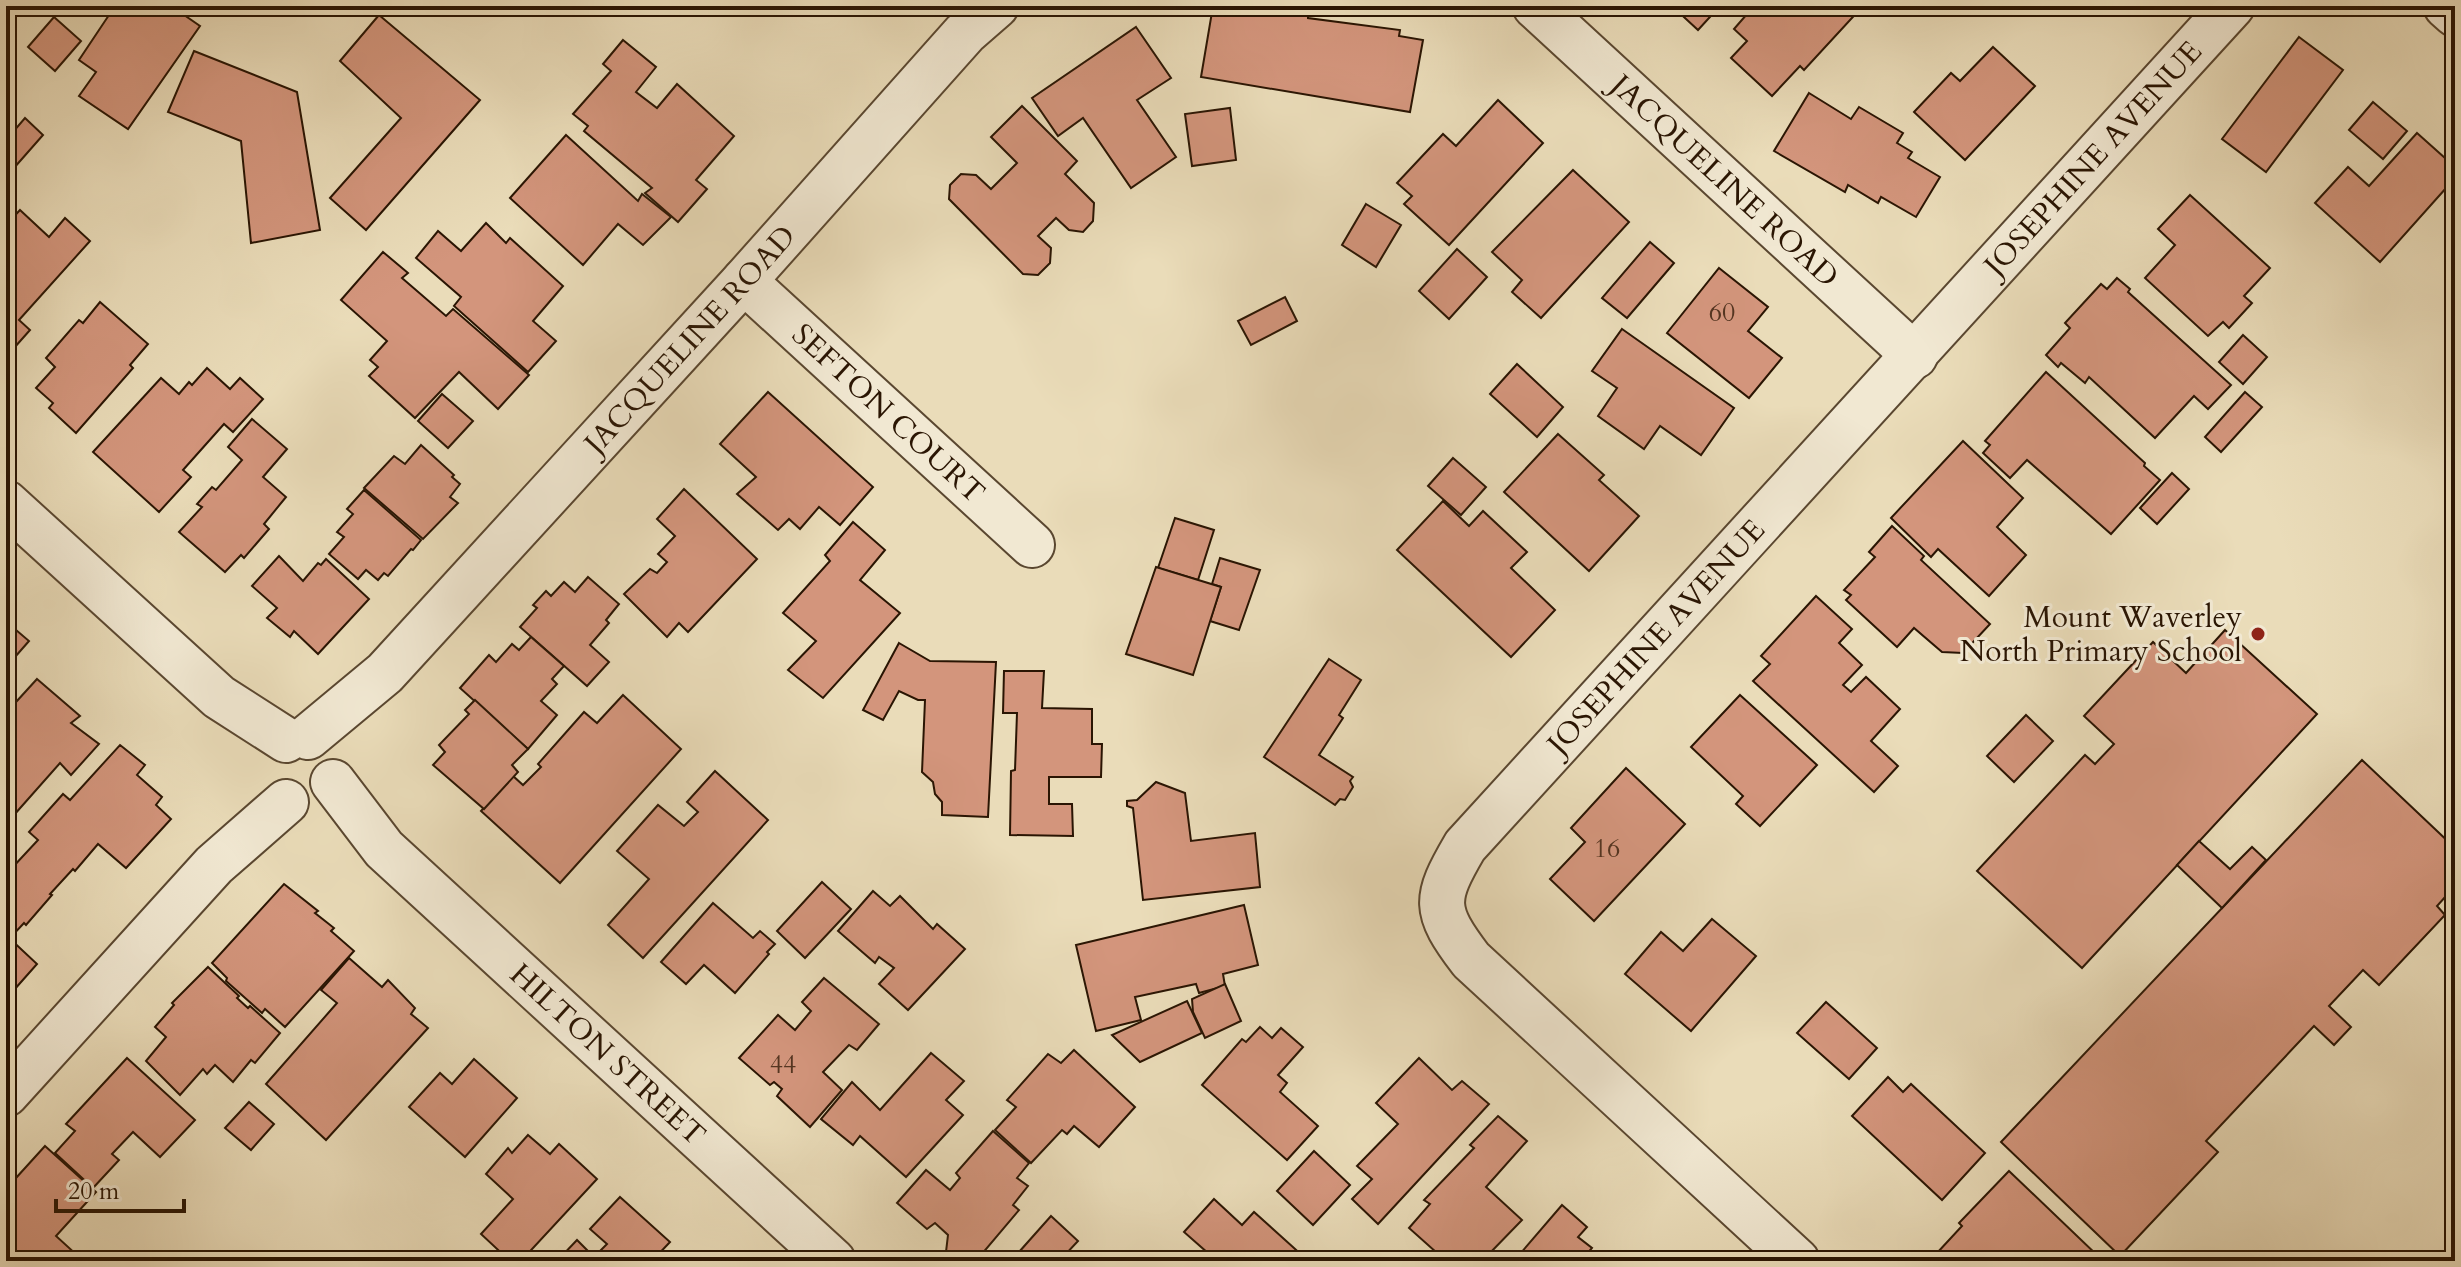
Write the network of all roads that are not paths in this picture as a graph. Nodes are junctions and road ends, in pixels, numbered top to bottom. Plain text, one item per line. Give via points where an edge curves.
1 (1535, 6) edge
2 (2232, 6) edge
3 (2446, 6) edge
4 (987, 9) edge
5 (2455, 14) edge
6 (744, 281) junction
7 (1915, 356) junction
8 (6, 503) edge
9 (1032, 545) dead end
10 (299, 770) junction
11 (6, 1094) edge
12 (833, 1261) edge
13 (1797, 1261) edge

1 - 7 street, JACQUELINE ROAD
2 - 7 street, JOSEPHINE AVENUE
3 - 5 street
4 - 6 street, JACQUELINE ROAD
6 - 9 street, SEFTON COURT
6 - 10 street, JACQUELINE ROAD
7 - 13 street, JOSEPHINE AVENUE via 1465,846 1439,902 1450,933 1471,960
8 - 10 street, HILTON STREET
10 - 11 street, JACQUELINE ROAD
10 - 12 street, HILTON STREET

